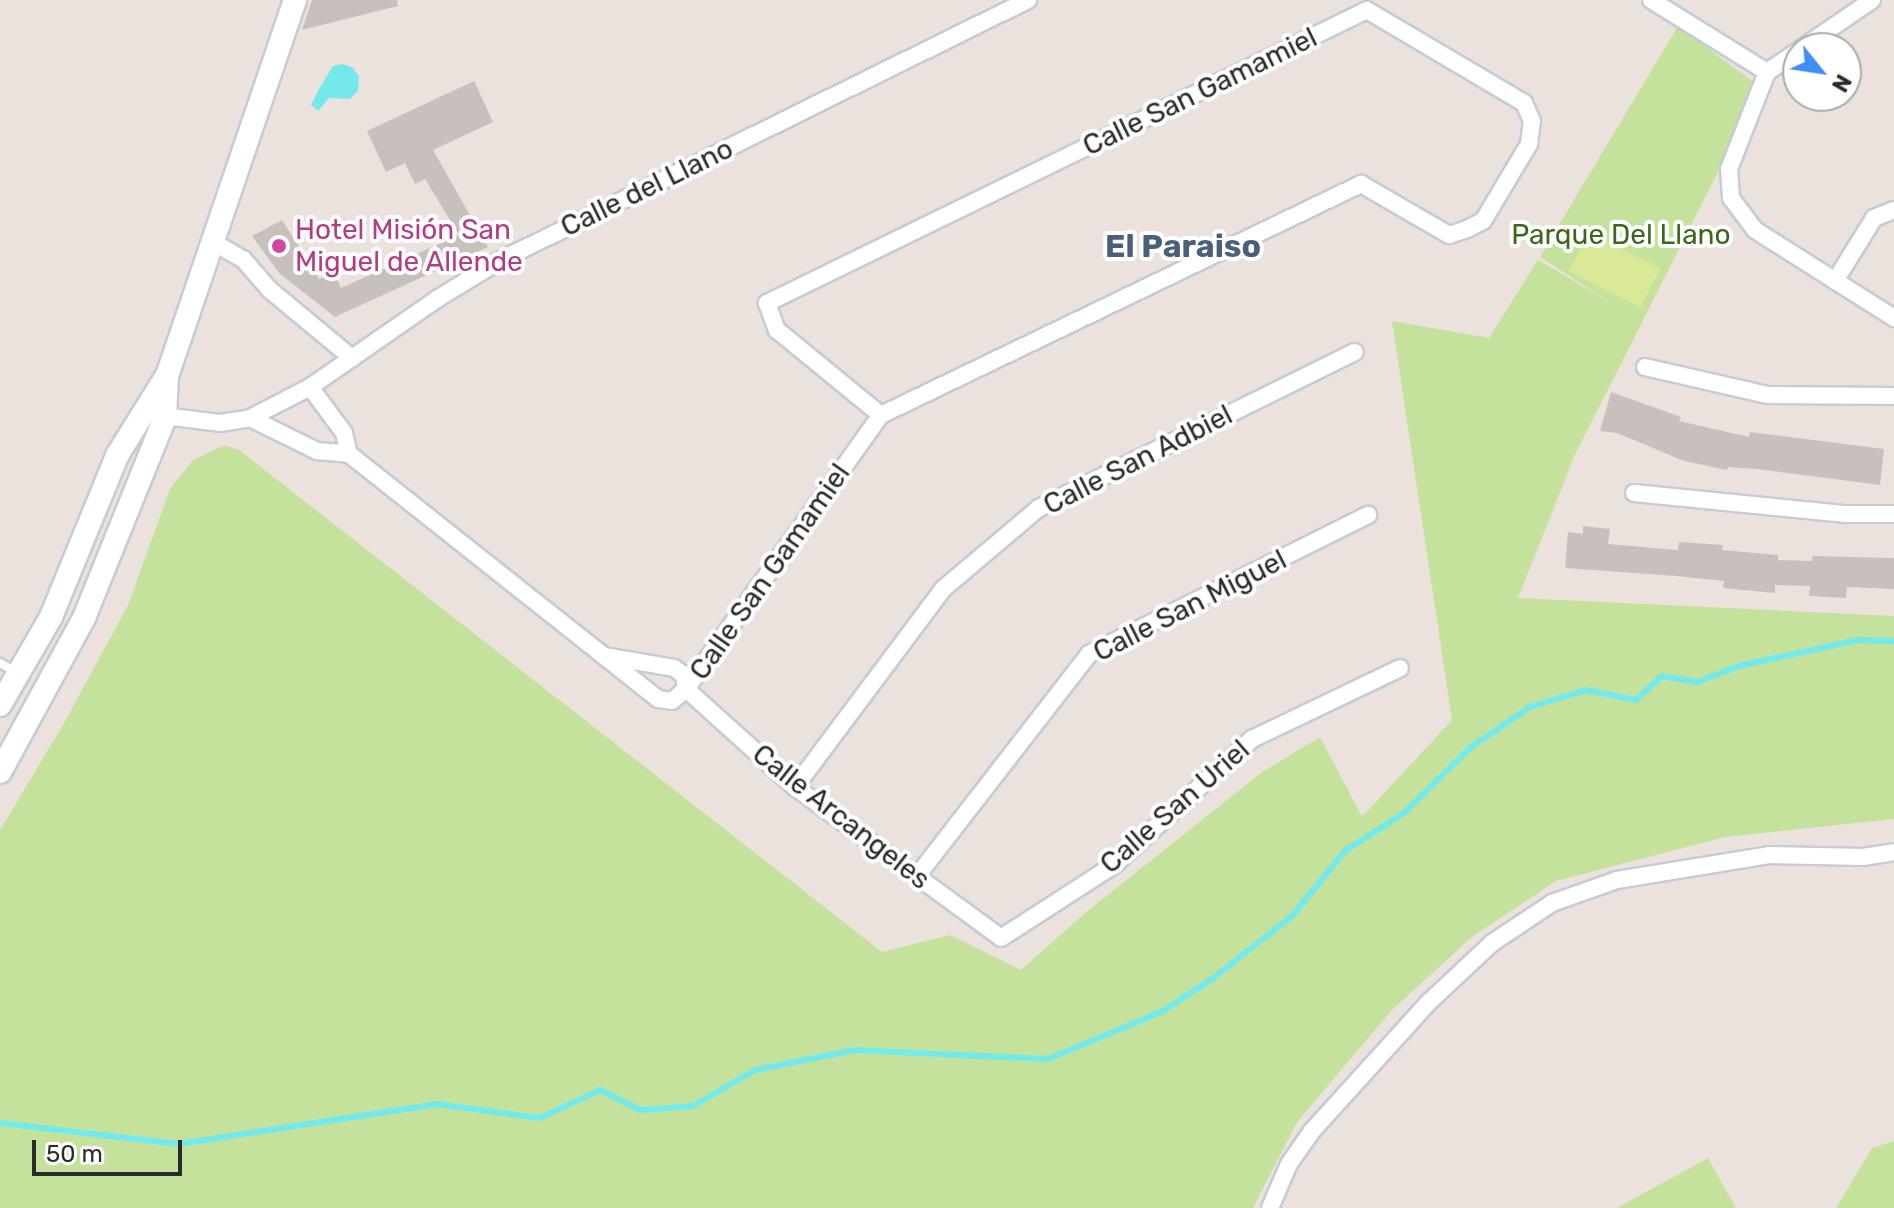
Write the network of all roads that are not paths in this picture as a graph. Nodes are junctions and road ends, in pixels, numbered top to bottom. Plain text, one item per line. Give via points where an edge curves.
1 (295, 0) edge
2 (1028, 0) edge
3 (1651, 0) edge
4 (1872, 0) edge
5 (1826, 32) edge
6 (1782, 62) edge
7 (1767, 72) junction
8 (1894, 210) edge
9 (213, 242) junction
10 (1835, 281) junction
11 (1894, 318) edge
12 (1355, 352) dead end
13 (352, 358) junction
14 (1645, 367) dead end
15 (310, 387) junction
16 (1894, 396) edge
17 (154, 414) junction
18 (881, 415) junction
19 (250, 418) junction
20 (349, 454) junction
21 (1634, 493) dead end
22 (1894, 514) edge
23 (1368, 515) dead end
24 (602, 655) junction
25 (9, 668) edge
26 (1400, 668) dead end
27 (686, 689) junction
28 (0, 705) edge
29 (0, 772) edge
30 (795, 787) junction
31 (1894, 852) edge
32 (917, 876) junction
33 (1001, 938) joint
34 (1270, 1208) edge

1 - 9 street
2 - 13 street, Calle del Llano via 499,261
3 - 7 street
4 - 5 street
6 - 7 street
7 - 10 street via 1729,169 1731,198 1755,230
8 - 10 street via 1874,218
9 - 13 street via 243,259 270,290
9 - 17 street
10 - 11 street
12 - 30 street, Calle San Adbiel via 1039,508 943,589
13 - 15 street, Calle del Llano
14 - 16 street via 1767,395
15 - 19 street, Calle del Llano
15 - 20 street, Calle Arcangeles via 344,433
17 - 19 street, Calle del Llano via 220,423
17 - 25 street via 118,454 51,617
17 - 29 street via 84,618
18 - 18 street, Calle San Gamamiel via 1361,184 1449,235 1467,229 1483,221 1529,144 1532,121 1524,103 1367,10 767,303 777,330
18 - 27 street, Calle San Gamamiel
19 - 20 street, Calle Arcangeles via 317,451
20 - 24 street, Calle Arcangeles
21 - 22 street
23 - 32 street, Calle San Miguel via 1089,654
24 - 27 street, Calle Arcangeles via 674,668 684,675
24 - 27 street, Calle Arcangeles via 658,699 672,701
25 - 28 street
26 - 33 street, Calle San Uriel via 1252,739 1114,865
27 - 30 street, Calle Arcangeles
30 - 32 street, Calle Arcangeles
31 - 34 street via 1863,857 1769,855 1617,880 1552,903 1492,943 1429,1002 1312,1131 1289,1164
32 - 33 street, Calle Arcangeles

